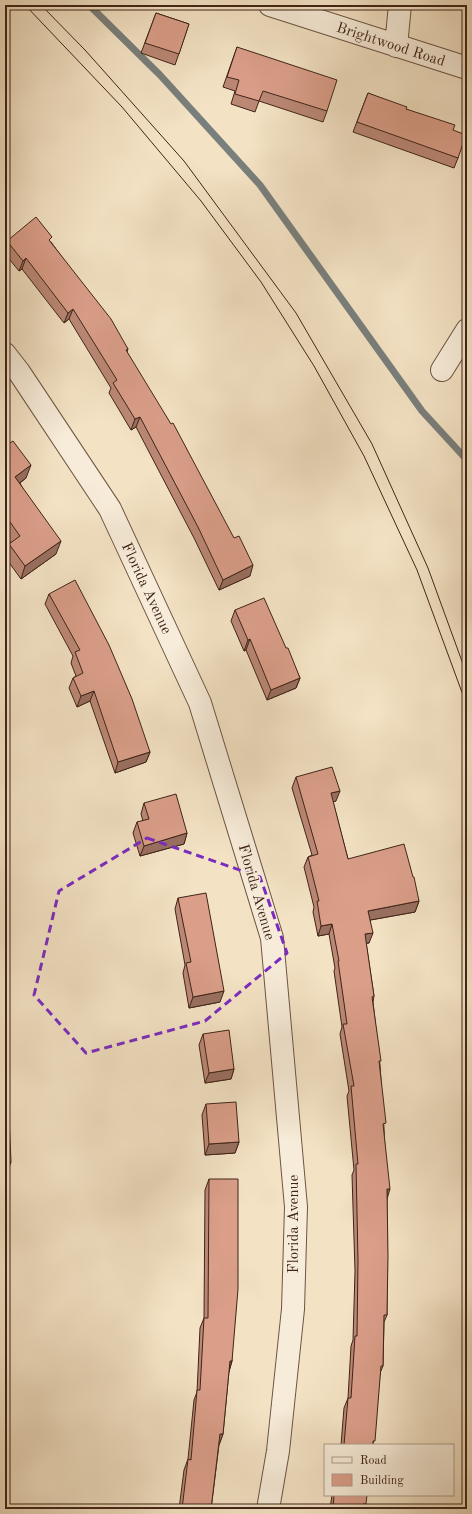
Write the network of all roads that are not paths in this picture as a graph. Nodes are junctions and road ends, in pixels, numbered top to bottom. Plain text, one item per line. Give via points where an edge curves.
1 (270, 5) edge
2 (400, 5) edge
3 (396, 46) junction
4 (467, 68) edge
5 (467, 330) edge
6 (5, 354) edge
7 (442, 370) dead end
8 (12, 378) edge
9 (268, 1509) edge

1 - 3 street, Brightwood Road
2 - 3 street
3 - 4 street, Brightwood Road
5 - 7 street
6 - 8 street, Florida Avenue
8 - 9 street, Florida Avenue via 110,509 200,703 272,938 296,1207 293,1310 278,1451

